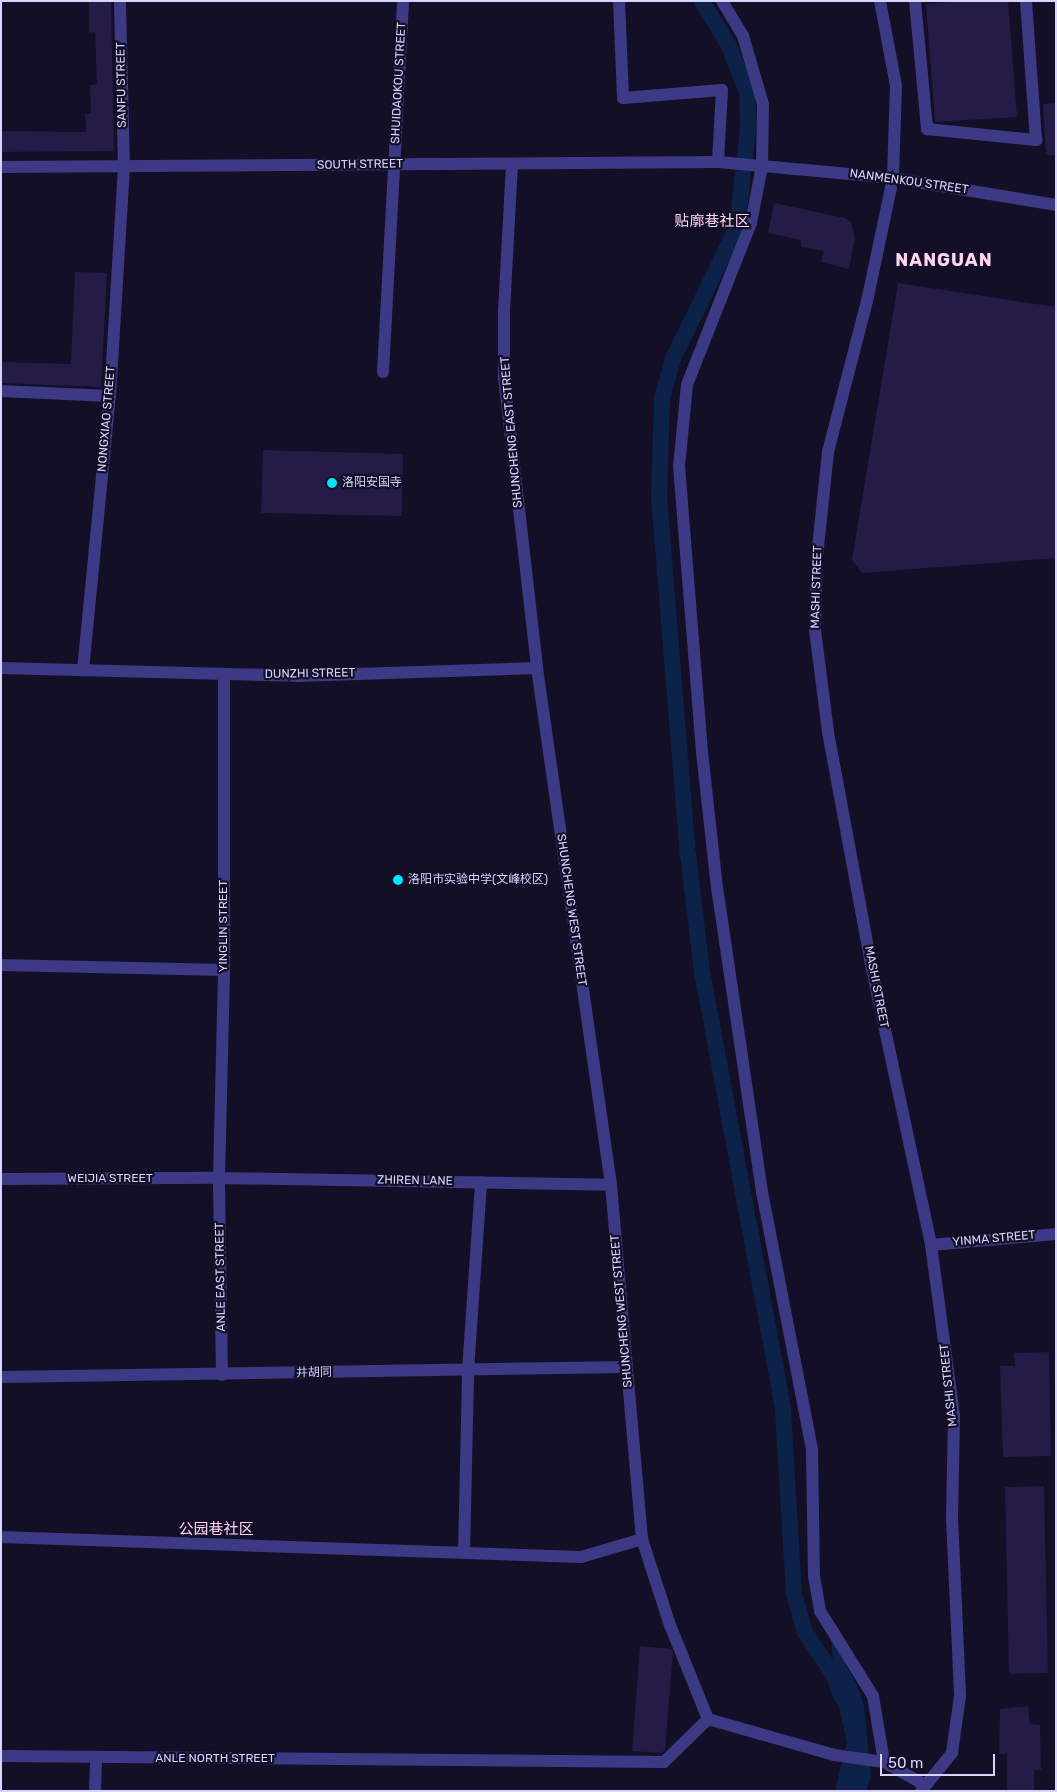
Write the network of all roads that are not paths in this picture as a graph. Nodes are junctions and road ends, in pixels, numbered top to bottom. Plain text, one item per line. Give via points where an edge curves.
1 (120, 1) edge
2 (403, 1) edge
3 (619, 1) edge
4 (722, 1) edge
5 (880, 1) edge
6 (915, 1) edge
7 (1026, 1) edge
8 (718, 162) junction
9 (512, 164) junction
10 (395, 165) junction
11 (762, 166) junction
12 (1, 167) edge
13 (124, 168) junction
14 (893, 178) junction
15 (1056, 204) edge
16 (383, 372) dead end
17 (1, 391) edge
18 (110, 396) junction
19 (1, 668) edge
20 (537, 668) junction
21 (83, 670) junction
22 (224, 674) junction
23 (1, 965) edge
24 (224, 970) junction
25 (219, 1178) junction
26 (1, 1179) edge
27 (481, 1182) junction
28 (610, 1185) junction
29 (1056, 1234) edge
30 (931, 1245) junction
31 (627, 1366) junction
32 (468, 1370) junction
33 (222, 1375) junction
34 (1, 1377) edge
35 (1, 1537) edge
36 (642, 1539) junction
37 (464, 1553) junction
38 (708, 1719) junction
39 (1, 1756) edge
40 (96, 1758) junction
41 (884, 1762) junction
42 (923, 1788) edge
43 (95, 1791) edge

1 - 13 street, SANFU STREET
2 - 10 street, SHUIDAOKOU STREET
3 - 8 street via 623,98 722,90
4 - 11 street via 743,36 763,104
5 - 14 street, MASHI STREET via 896,86
6 - 7 street via 928,129 1036,140
8 - 9 street, SOUTH STREET
8 - 11 street, NANMENKOU STREET
9 - 10 street, SOUTH STREET
9 - 20 street, SHUNCHENG EAST STREET via 504,310 504,377
10 - 13 street, SOUTH STREET
10 - 16 street, SHUIDAOKOU STREET
11 - 14 street, NANMENKOU STREET
11 - 41 street via 751,223 688,385 679,466 680,486 702,752 718,887 762,1192 812,1450 814,1576 820,1611 873,1696
12 - 13 street, SOUTH STREET
13 - 18 street, NONGXIAO STREET
14 - 15 street, NANMENKOU STREET
14 - 30 street, MASHI STREET via 867,301 828,452 817,557 815,630 828,732 872,969
17 - 18 street
18 - 21 street, NONGXIAO STREET
19 - 21 street, DUNZHI STREET
20 - 22 street, DUNZHI STREET via 296,676
20 - 28 street, SHUNCHENG WEST STREET
21 - 22 street, DUNZHI STREET
22 - 24 street, YINGLIN STREET
23 - 24 street
24 - 25 street, YINGLIN STREET
25 - 26 street, WEIJIA STREET
25 - 27 street, ZHIREN LANE
25 - 33 street, ANLE EAST STREET
27 - 28 street, ZHIREN LANE
27 - 32 street
28 - 31 street, SHUNCHENG WEST STREET
29 - 30 street, YINMA STREET
30 - 42 street, MASHI STREET via 954,1416 952,1518 960,1696 952,1753
31 - 32 street, 井胡同
31 - 36 street, SHUNCHENG WEST STREET
32 - 33 street, 井胡同
32 - 37 street
33 - 34 street, 井胡同
35 - 37 street
36 - 37 street via 581,1557
36 - 38 street, SHUNCHENG WEST STREET via 670,1625
38 - 40 street, ANLE NORTH STREET via 664,1762
38 - 41 street via 834,1755
39 - 40 street, ANLE NORTH STREET
40 - 43 street
41 - 42 street

